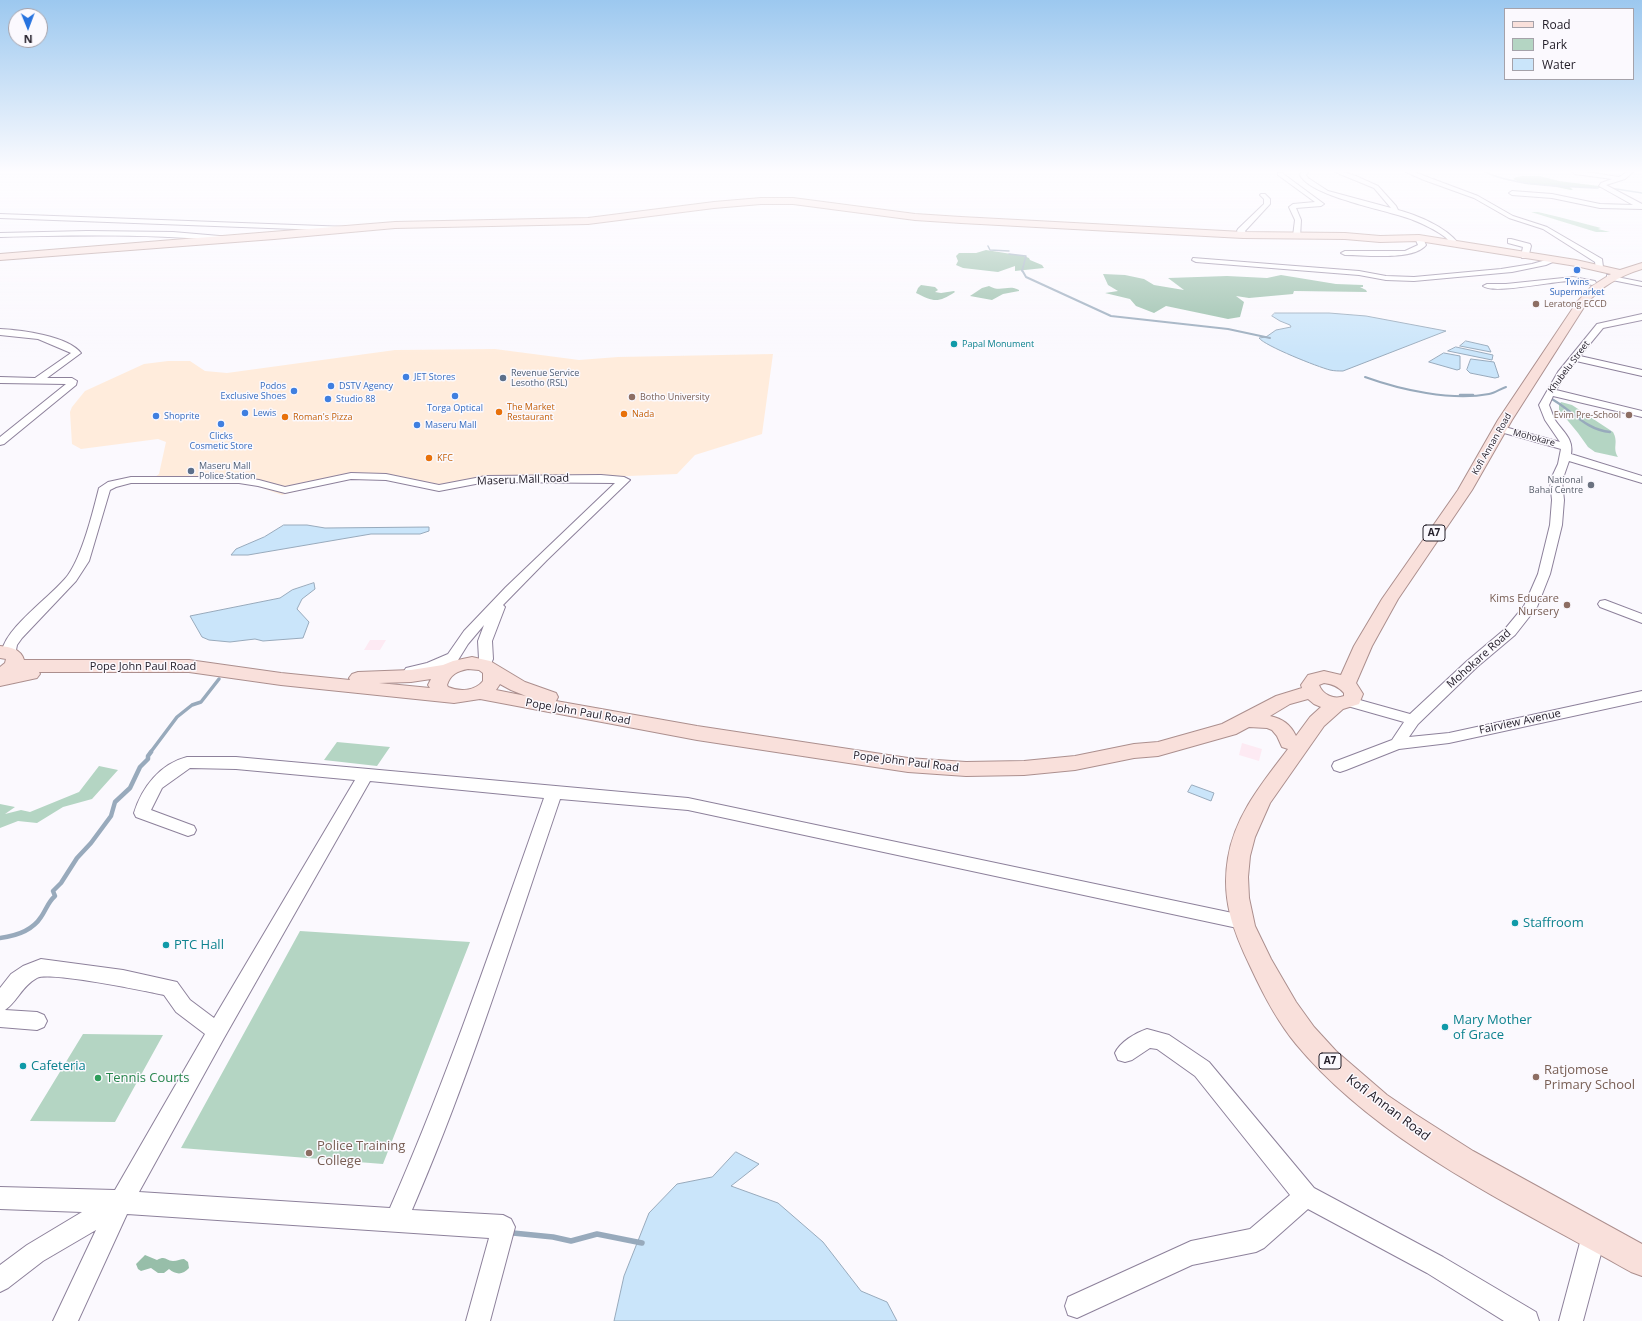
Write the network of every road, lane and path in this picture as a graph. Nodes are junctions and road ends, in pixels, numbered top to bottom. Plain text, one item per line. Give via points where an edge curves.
1 (55, 234) edge
2 (180, 234) edge
3 (296, 234) edge
4 (1218, 234) edge
5 (1444, 234) edge
6 (1555, 234) edge
7 (0, 235) edge
8 (1243, 235) joint
9 (1297, 236) joint
10 (1419, 238) junction
11 (231, 239) junction
12 (1511, 241) dead end
13 (1454, 243) junction
14 (1345, 253) dead end
15 (0, 256) edge
16 (1525, 256) junction
17 (1196, 260) dead end
18 (1553, 260) junction
19 (1642, 266) edge
20 (1599, 267) junction
21 (1622, 272) junction
22 (1610, 277) junction
23 (1592, 283) dead end
24 (1642, 284) edge
25 (1487, 286) dead end
26 (1642, 317) edge
27 (0, 332) edge
28 (1575, 358) junction
29 (1642, 373) edge
30 (0, 380) edge
31 (36, 381) junction
32 (1550, 392) junction
33 (1642, 414) edge
34 (1501, 429) junction
35 (0, 442) edge
36 (1566, 452) junction
37 (1642, 480) edge
38 (506, 593) junction
39 (1605, 604) dead end
40 (1642, 619) edge
41 (5, 659) edge
42 (450, 665) junction
43 (76, 667) junction
44 (488, 668) junction
45 (281, 679) junction
46 (0, 680) edge
47 (1313, 690) junction
48 (1343, 692) junction
49 (478, 693) junction
50 (1642, 696) edge
51 (454, 697) junction
52 (1413, 720) junction
53 (1246, 721) junction
54 (678, 729) junction
55 (1289, 742) junction
56 (1397, 744) junction
57 (1134, 751) junction
58 (1340, 766) dead end
59 (366, 775) junction
60 (1275, 779) junction
61 (554, 793) junction
62 (188, 830) dead end
63 (1242, 922) junction
64 (0, 1003) edge
65 (0, 1018) edge
66 (37, 1021) dead end
67 (217, 1032) junction
68 (1125, 1053) dead end
69 (1306, 1196) junction
70 (0, 1198) edge
71 (121, 1202) junction
72 (396, 1220) junction
73 (1594, 1234) junction
74 (1642, 1261) edge
75 (0, 1280) edge
76 (1077, 1306) dead end
77 (65, 1321) edge
78 (478, 1321) edge
79 (1527, 1321) edge
80 (1571, 1321) edge

1 - 7 street
2 - 11 street
3 - 11 main road
4 - 8 main road
5 - 13 street
6 - 20 street via 1599,261
8 - 9 main road
9 - 10 main road
10 - 13 main road
10 - 14 street via 1422,245 1406,253
11 - 15 main road
12 - 16 street via 1527,246
13 - 16 main road
16 - 18 main road
17 - 18 street via 1406,279 1498,273
18 - 20 main road
19 - 21 main road, Kofi Annan Road / A7
20 - 21 main road
21 - 22 main road, Kofi Annan Road / A7
22 - 24 street
22 - 34 main road, Kofi Annan Road / A7 via 1582,302
23 - 25 street via 1572,279
26 - 28 street, Khubelu Street via 1600,326
27 - 31 street via 14,332 56,341 74,350 76,353
28 - 29 street
28 - 32 street, Khubelu Street
30 - 31 street
31 - 35 street via 73,383
32 - 33 street
32 - 36 street, Khubelu Street via 1544,405 1550,420 1565,440
34 - 36 street, Mohokare
34 - 48 main road, Kofi Annan Road / A7 via 1466,490 1390,599 1362,646
36 - 37 street, Mohokare
36 - 52 street, Mohokare Road via 1556,481 1556,525 1544,574 1530,607 1510,632
38 - 41 street, Maseru Mall Road via 624,480 497,478 439,488 386,477 351,476 285,490 239,480 122,481 105,488 83,561 72,578 16,635
38 - 42 street, Maseru Mall Road via 478,625
38 - 44 street, Maseru Mall Road via 485,642
39 - 40 street
41 - 43 main road, Pope John Paul Road
42 - 44 main road via 467,663
42 - 45 main road, Pope John Paul Road via 444,670 420,675
42 - 51 main road via 439,680 438,686 442,692
43 - 45 main road, Pope John Paul Road via 189,666
43 - 46 main road, Pope John Paul Road
44 - 49 main road via 493,678 490,685
44 - 54 main road, Pope John Paul Road via 518,686 543,696 648,719
45 - 51 main road, Pope John Paul Road
47 - 48 main road via 1331,703
47 - 48 main road via 1318,678
47 - 53 main road, Pope John Paul Road via 1283,700
47 - 55 main road, Kofi Annan Road / A7 via 1312,710
47 - 57 main road, Pope John Paul Road via 1298,685 1224,723 1152,743
48 - 52 street
48 - 60 main road, Kofi Annan Road / A7
49 - 51 main road
49 - 54 main road, Pope John Paul Road
50 - 56 street, Fairview Avenue via 1449,738
52 - 56 street, Mohokare Road
53 - 55 main road via 1278,725 1284,729
53 - 57 main road, Pope John Paul Road via 1229,729 1158,749
54 - 57 main road, Pope John Paul Road via 908,764 966,769 1024,768 1075,763
55 - 60 main road, Kofi Annan Road / A7 via 1279,758
56 - 58 street, Fairview Avenue
59 - 61 street
59 - 62 street via 236,763 187,762 156,784 142,813
59 - 67 street
60 - 63 main road, Kofi Annan Road / A7 via 1248,823 1241,844 1237,891
61 - 63 street via 688,804
61 - 72 street via 494,971 419,1169
63 - 73 main road, Kofi Annan Road / A7 via 1277,995 1304,1034 1332,1064 1403,1122 1460,1159
64 - 67 street via 18,980 30,972 41,967 63,969 131,979 170,988 183,1006
65 - 66 street
67 - 71 street
68 - 69 street via 1147,1038 1162,1041 1202,1069
69 - 76 street via 1256,1240 1191,1253
69 - 79 street via 1435,1265
70 - 71 street
71 - 72 street
71 - 75 street via 35,1253
71 - 77 street
72 - 78 street via 503,1227
73 - 74 main road, Kofi Annan Road / A7
73 - 80 street

